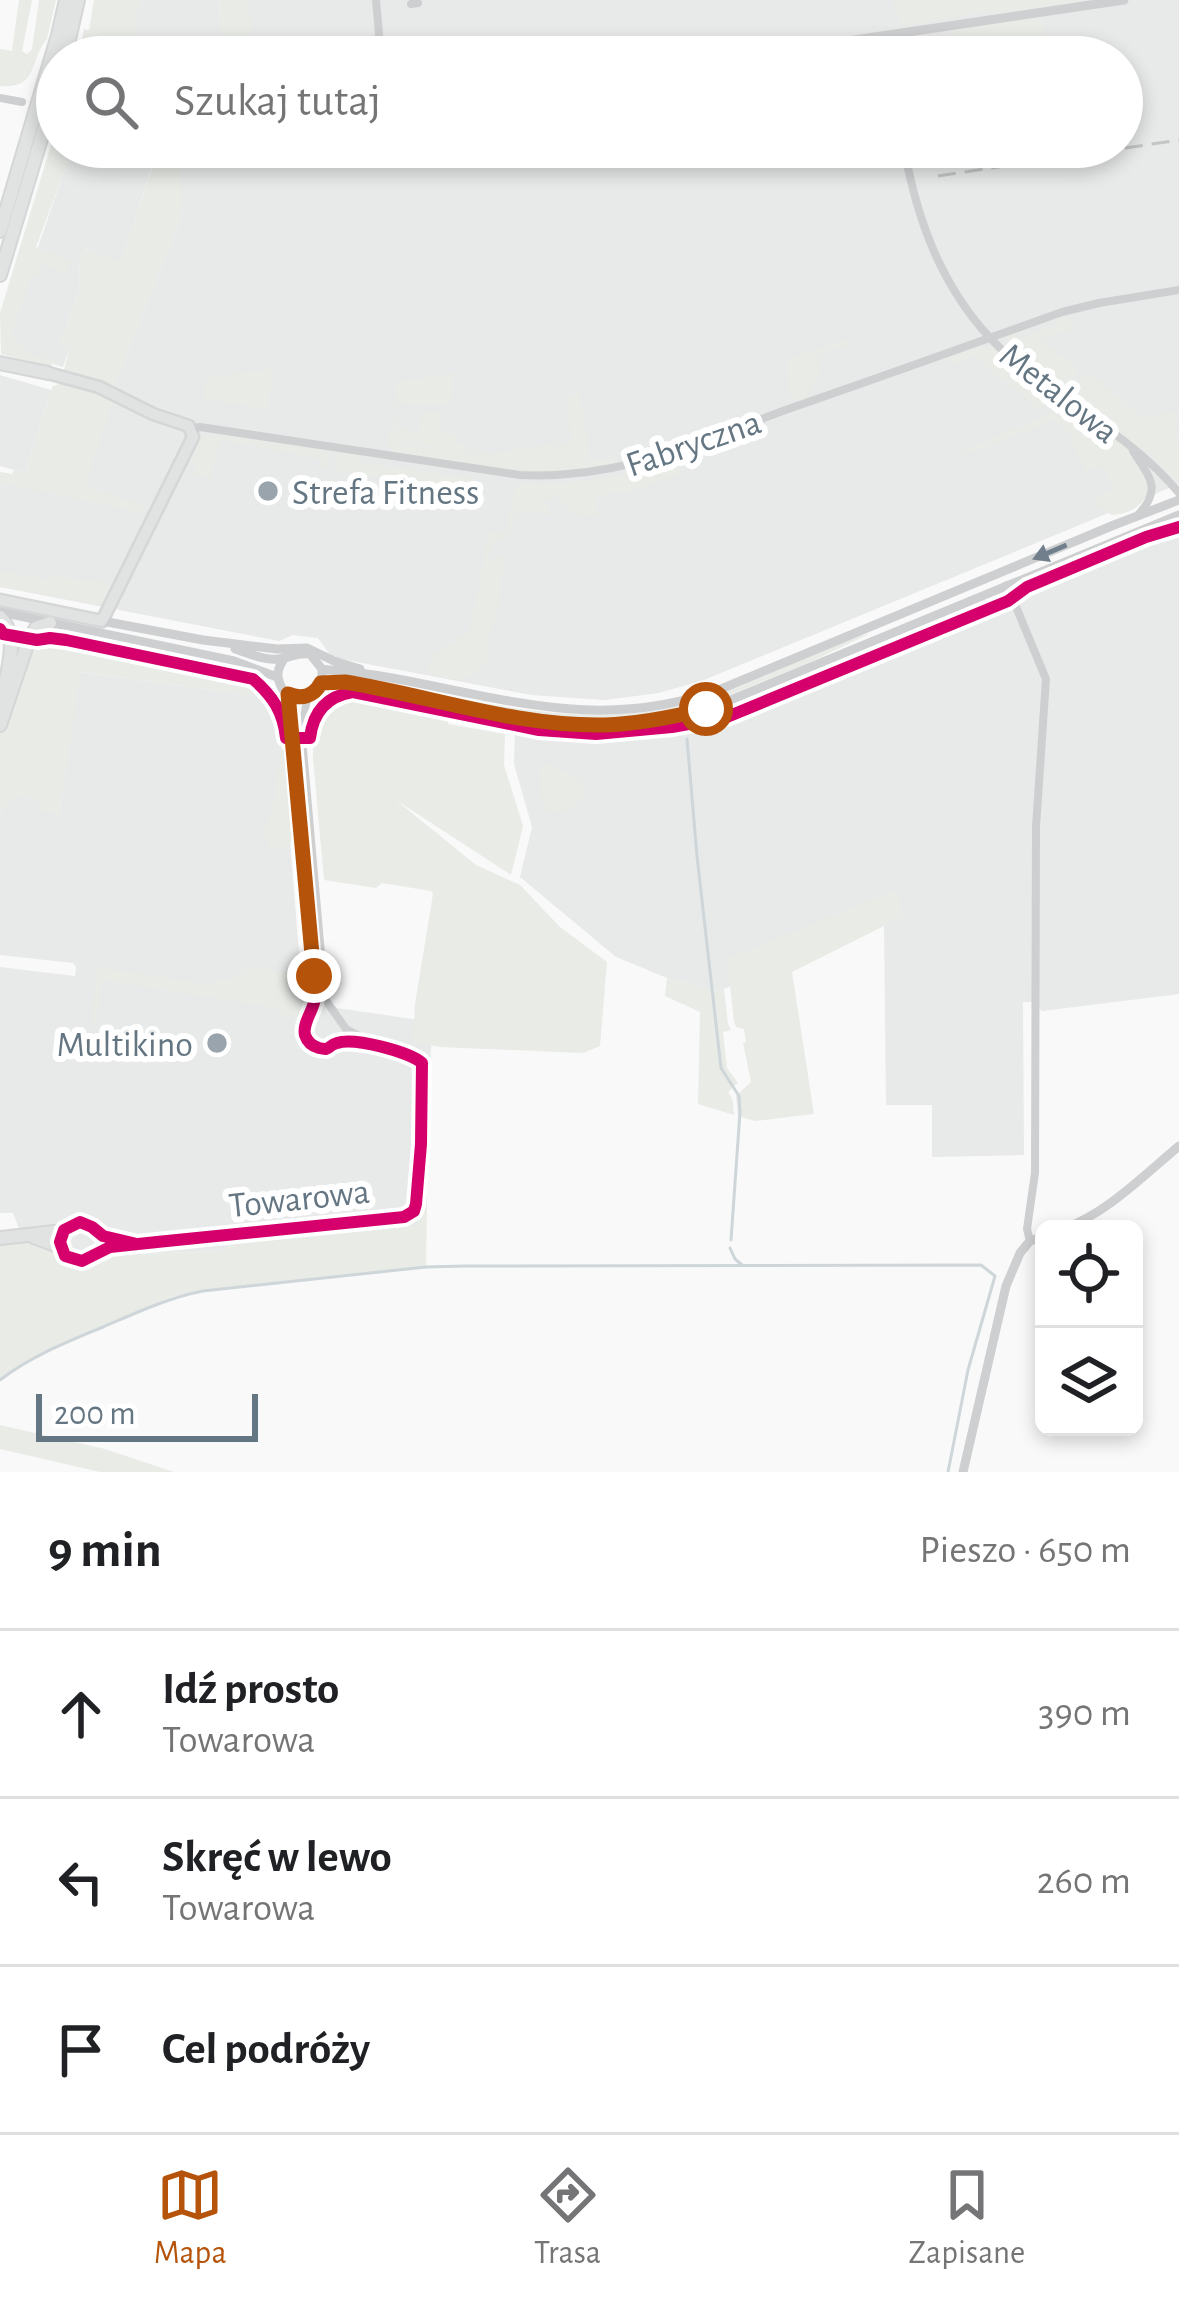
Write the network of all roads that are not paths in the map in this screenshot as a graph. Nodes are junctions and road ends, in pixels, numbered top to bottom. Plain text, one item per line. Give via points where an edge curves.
1 (66, 0) edge
2 (78, 0) edge
3 (376, 0) edge
4 (1124, 0) edge
5 (886, 35) joint
6 (56, 36) edge
7 (70, 36) edge
8 (379, 36) edge
9 (879, 36) edge
10 (0, 98) edge
11 (22, 102) dead end
12 (36, 105) edge
13 (36, 155) edge
14 (908, 168) edge
15 (2, 224) edge
16 (0, 275) edge
17 (1179, 290) edge
18 (990, 338) junction
19 (1, 362) edge
20 (48, 373) joint
21 (192, 429) junction
22 (1129, 445) junction
23 (1179, 496) edge
24 (1138, 515) junction
25 (1179, 515) edge
26 (1006, 585) junction
27 (0, 600) edge
28 (0, 615) edge
29 (103, 621) junction
30 (50, 623) junction
31 (886, 628) junction
32 (203, 640) junction
33 (285, 658) junction
34 (234, 661) junction
35 (322, 669) junction
36 (383, 676) junction
37 (278, 677) junction
38 (321, 683) junction
39 (371, 688) junction
40 (288, 694) junction
41 (307, 697) junction
42 (0, 705) edge
43 (0, 725) edge
44 (297, 738) junction
45 (332, 1012) junction
46 (311, 1016) junction
47 (342, 1024) junction
48 (338, 1042) junction
49 (380, 1047) junction
50 (1179, 1146) edge
51 (1082, 1220) edge
52 (63, 1231) junction
53 (97, 1232) junction
54 (27, 1235) junction
55 (0, 1238) edge
56 (1035, 1239) edge
57 (1030, 1241) junction
58 (137, 1244) junction
59 (61, 1247) junction
60 (94, 1256) junction
61 (963, 1472) edge

1 - 6 main road
2 - 7 main road
3 - 8 street
4 - 5 street
5 - 9 street
10 - 11 street
12 - 15 main road
13 - 16 main road
14 - 18 street, Metalowa via 931,248
17 - 18 street, Fabryczna via 1079,307
18 - 21 street, Fabryczna via 688,448 589,473 520,475
18 - 22 street, Metalowa
19 - 20 main road
20 - 21 main road, Fabryczna
21 - 29 main road
22 - 23 street, Metalowa
22 - 24 street via 1152,484
23 - 24 street
24 -> 31 street
25 - 26 street
26 - 31 street
26 - 57 street via 1046,679
27 - 29 main road
28 - 30 street
28 - 42 main road via 12,635
29 - 32 street
30 - 34 street
30 - 43 main road via 29,639
31 - 36 street via 708,694 628,710 538,707
31 - 39 street via 706,709 622,724 540,721
32 - 33 street
32 - 36 street via 307,648
33 - 35 street via 310,655
33 - 37 street
34 - 37 street
34 - 44 street via 273,692
35 - 36 street
35 - 38 street
37 - 40 street
38 - 39 street
38 - 41 street
39 - 44 street via 330,694
40 - 41 street
40 - 44 street
41 - 44 street
44 - 45 street
44 - 46 street
45 - 46 street
45 - 47 street
46 - 48 street via 304,1027 311,1044
47 - 48 street
47 - 49 street, Towarowa
48 - 49 street, Towarowa
49 - 58 street, Towarowa via 413,1055 423,1068 410,1215
50 - 51 street
52 - 53 street via 80,1222
52 - 54 main road
52 - 59 street
53 - 58 street, Towarowa
53 - 60 street
54 - 55 main road
54 - 59 main road
56 - 57 street
57 - 61 street via 1006,1286
58 - 60 street, Towarowa
59 - 60 street via 76,1261

